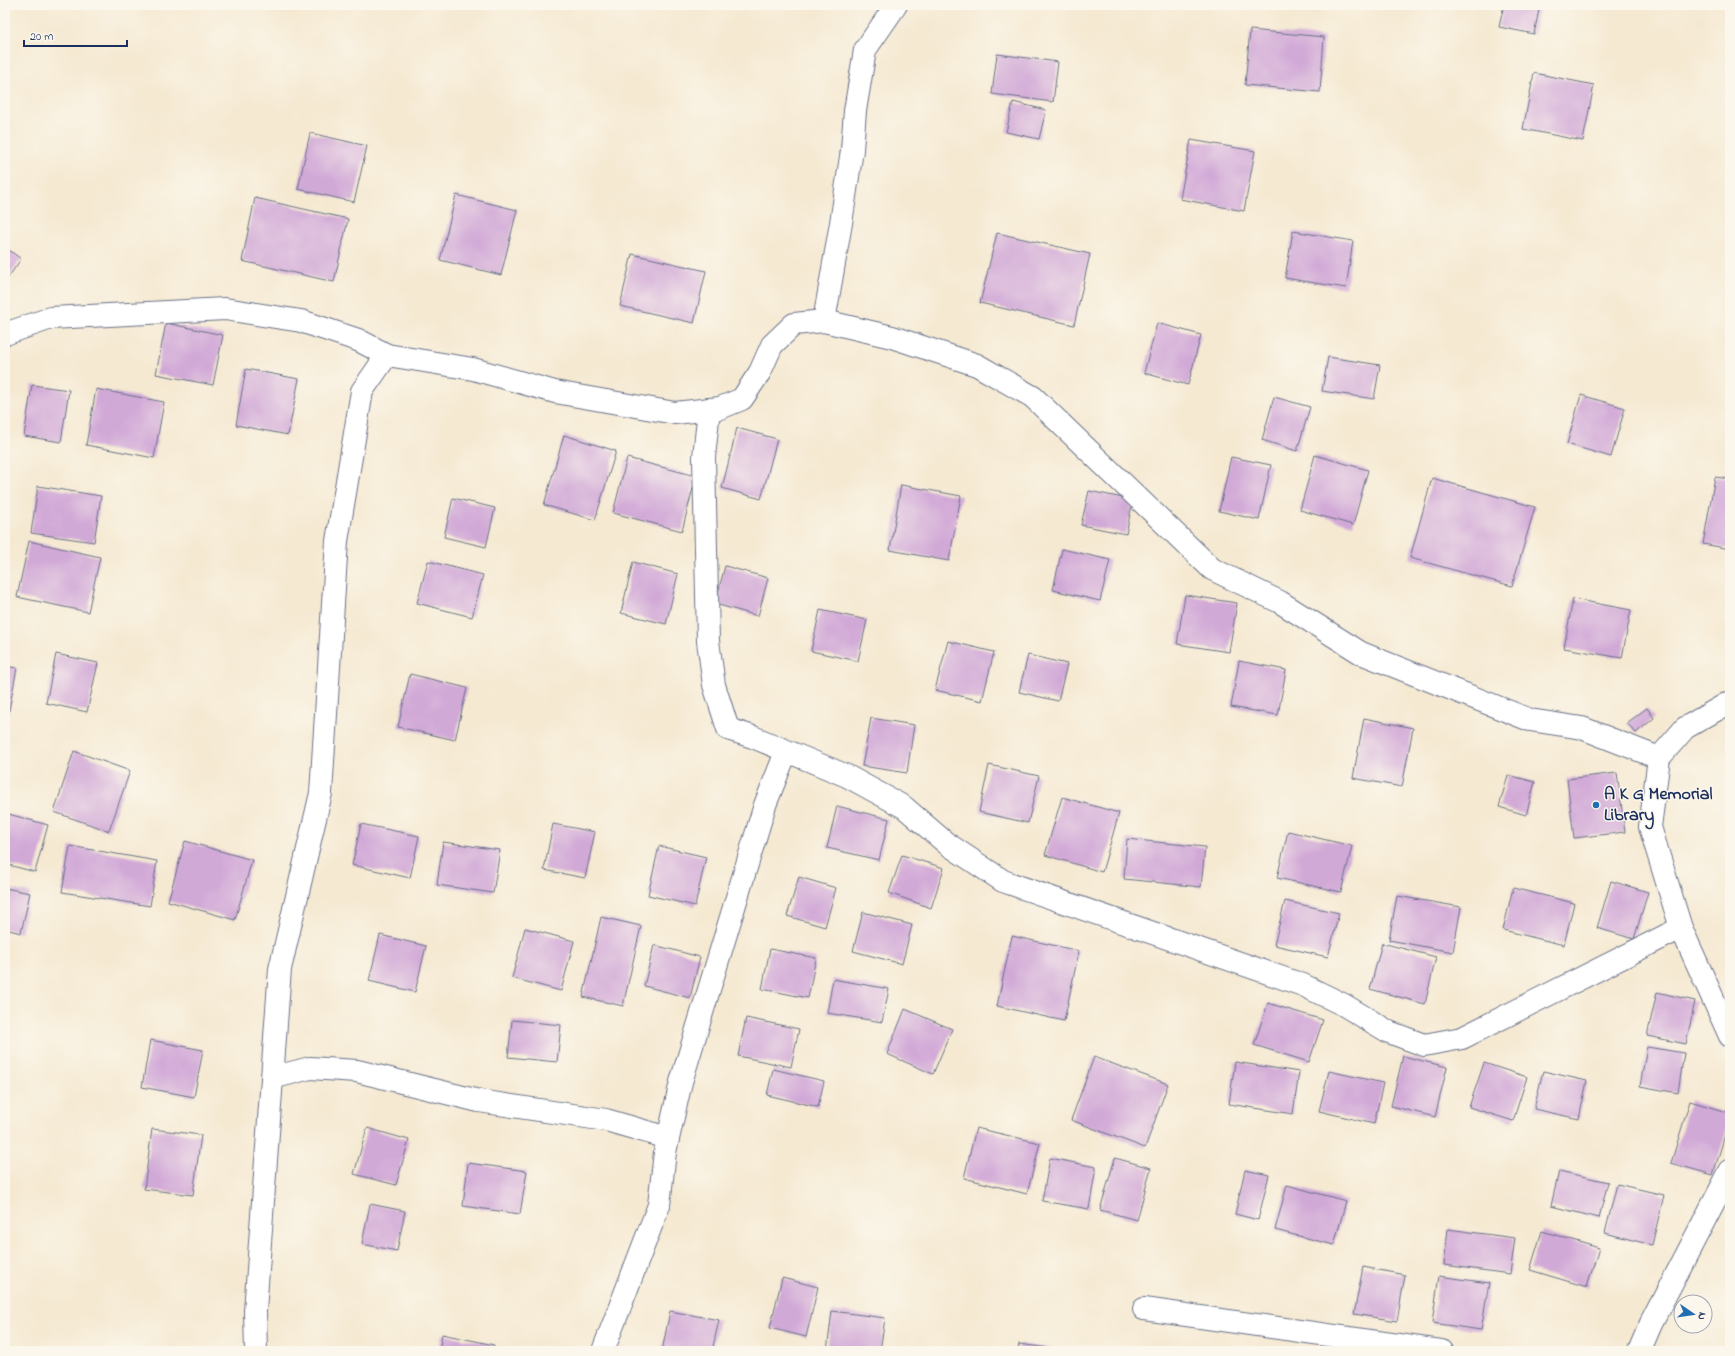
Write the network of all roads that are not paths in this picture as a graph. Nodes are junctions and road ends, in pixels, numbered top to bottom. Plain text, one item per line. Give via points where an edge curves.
1 (896, 5) edge
2 (824, 321) junction
3 (5, 334) edge
4 (387, 355) junction
5 (709, 409) junction
6 (1730, 702) edge
7 (786, 752) junction
8 (1659, 758) junction
9 (1681, 928) junction
10 (1730, 1036) edge
11 (272, 1078) junction
12 (668, 1138) junction
13 (1730, 1172) edge
14 (1144, 1309) dead end
15 (256, 1351) edge
16 (603, 1351) edge
17 (1441, 1351) edge
18 (1639, 1351) edge

1 - 2 street via 865,50 855,111 852,150
2 - 5 street via 794,324 772,345 760,372 742,399 720,408
2 - 8 street via 892,338 977,365 1033,397 1212,569 1280,602 1361,653 1530,720 1582,728
3 - 4 street via 51,318 225,310 300,321 358,340
4 - 5 street via 473,369 555,392 675,413
4 - 11 street via 362,391 337,541 321,793 280,969
5 - 7 street via 704,457 704,521 708,641 714,685 728,729
6 - 8 street via 1685,728
7 - 9 street via 847,776 904,806 946,843 1003,881 1303,985 1344,1005 1389,1032 1424,1045 1462,1038
7 - 12 street via 765,805 733,908 681,1082
8 - 9 street via 1650,827
9 - 10 street
11 - 12 street via 310,1068 358,1071 479,1101 606,1120
11 - 15 street via 255,1311
12 - 16 street via 659,1205
13 - 18 street
14 - 17 street

